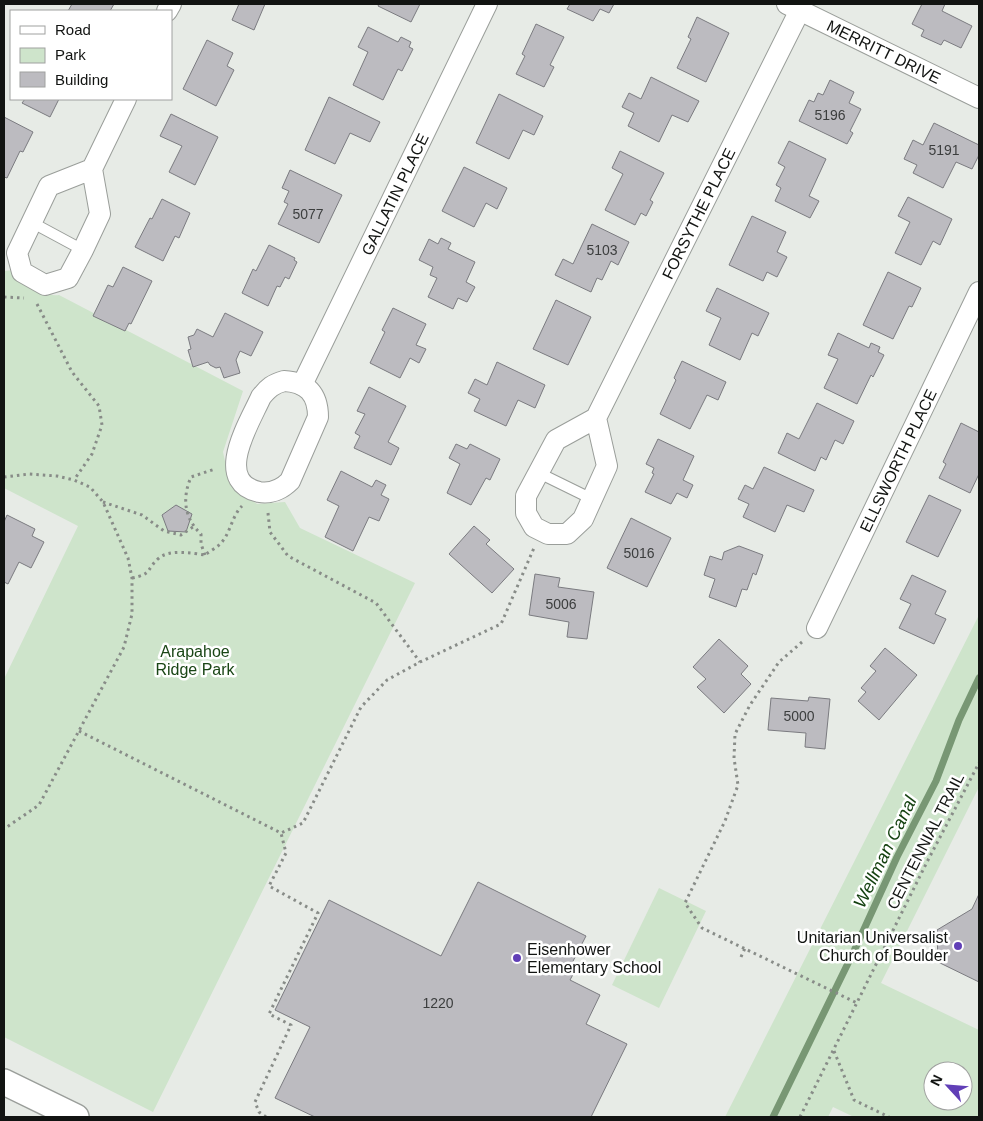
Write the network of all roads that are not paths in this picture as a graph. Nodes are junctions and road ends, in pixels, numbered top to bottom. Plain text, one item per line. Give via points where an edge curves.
1 (487, 4) edge
2 (794, 7) edge
3 (979, 98) edge
4 (126, 100) edge
5 (92, 169) junction
6 (31, 222) junction
7 (83, 250) junction
8 (979, 292) edge
9 (302, 385) junction
10 (596, 418) junction
11 (539, 473) junction
12 (592, 499) junction
13 (817, 628) road end
14 (4, 1082) edge
15 (76, 1117) edge

1 - 9 street, GALLATIN PLACE
2 - 3 street, MERRITT DRIVE
2 - 10 street, FORSYTHE PLACE
4 - 5 street
5 - 6 street via 50,186
5 - 7 street via 100,214
6 - 7 lane
6 - 7 street via 17,253 22,272 45,285 68,278
8 - 13 street, ELLSWORTH PLACE
9 - 9 street via 315,398 318,417 290,481 276,491 253,490 239,477 235,462 238,447 261,397 274,384 284,381
10 - 11 street via 556,440
10 - 12 street via 607,466
11 - 12 lane
11 - 12 street via 526,496 526,513 534,527 548,534 567,534 583,519
14 - 15 street

